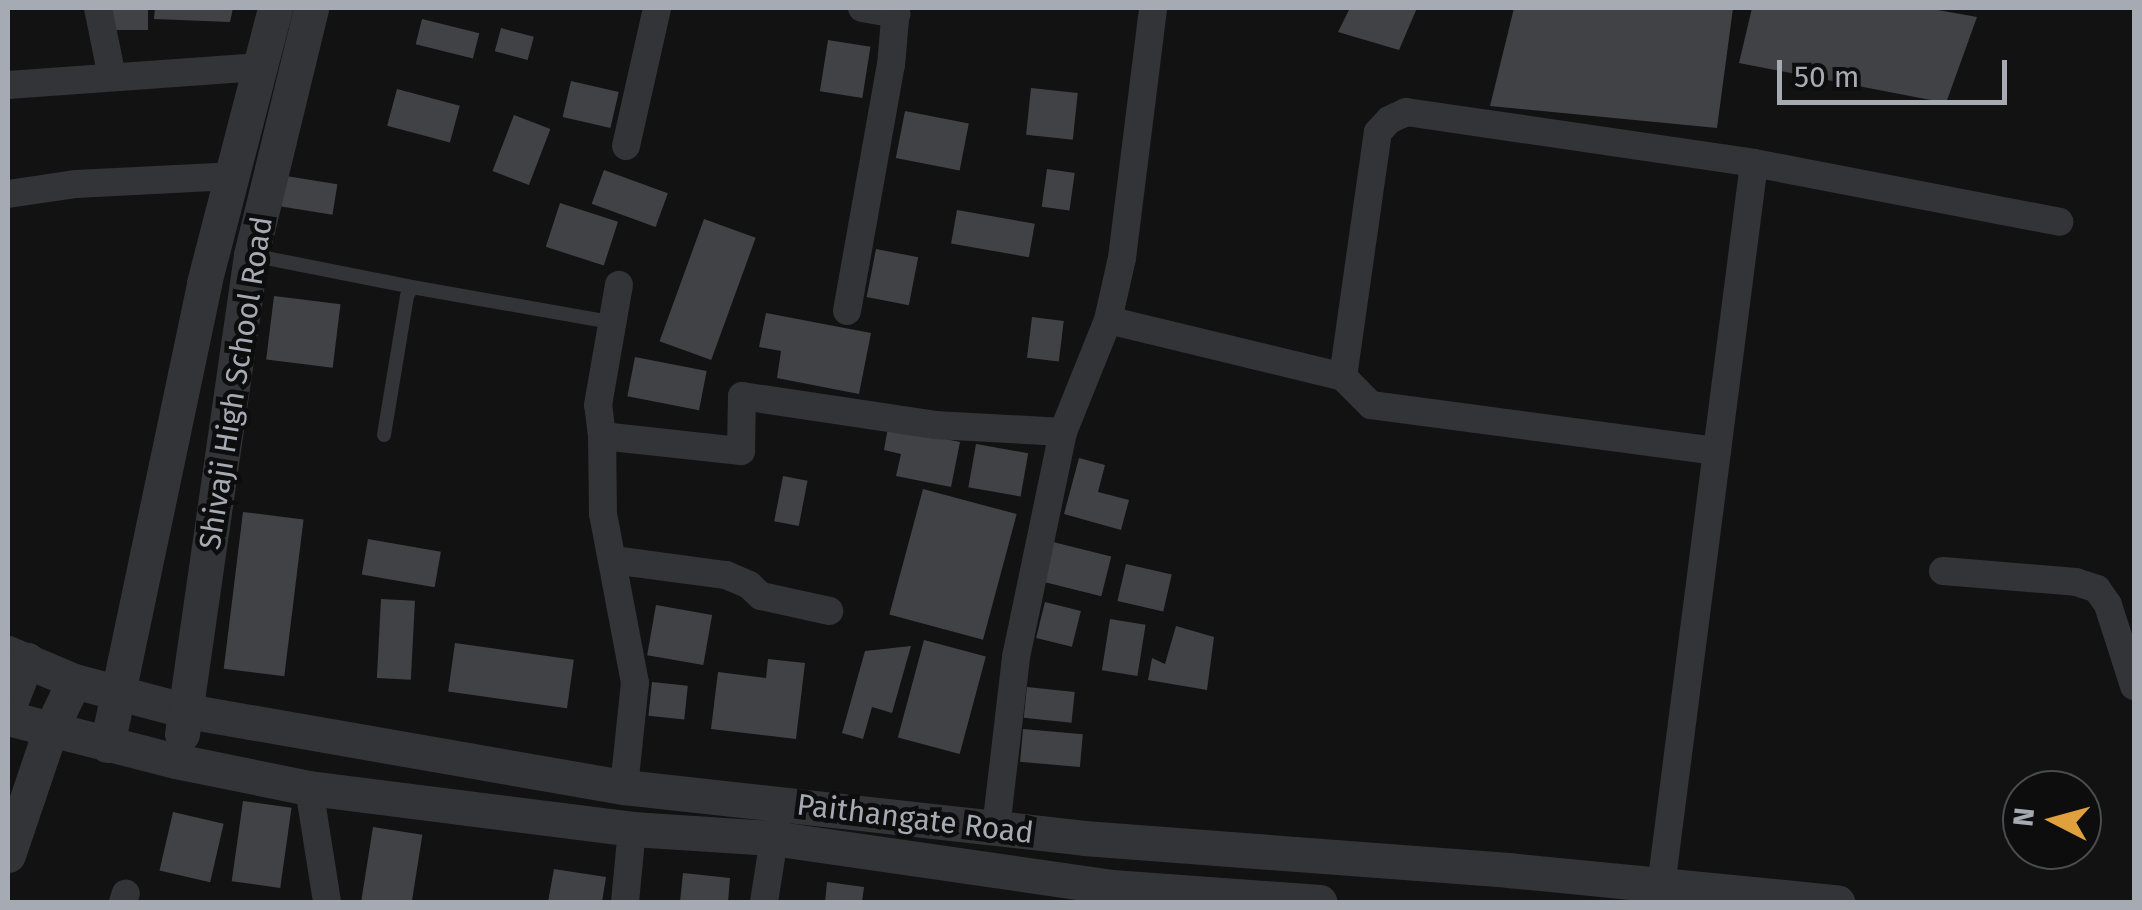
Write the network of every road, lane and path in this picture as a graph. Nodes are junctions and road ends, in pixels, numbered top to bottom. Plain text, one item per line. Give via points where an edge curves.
1 (98, 8) edge
2 (275, 8) edge
3 (311, 8) edge
4 (657, 8) edge
5 (862, 8) edge
6 (1153, 8) edge
7 (896, 11) edge
8 (260, 67) junction
9 (112, 77) junction
10 (8, 85) edge
11 (626, 146) dead end
12 (1754, 164) junction
13 (232, 176) junction
14 (8, 194) edge
15 (2059, 222) dead end
16 (251, 255) junction
17 (619, 285) dead end
18 (412, 287) junction
19 (847, 312) dead end
20 (1108, 320) junction
21 (611, 322) junction
22 (1342, 377) junction
23 (1063, 432) junction
24 (384, 435) dead end
25 (602, 436) junction
26 (1717, 451) junction
27 (613, 560) junction
28 (1943, 571) dead end
29 (829, 611) dead end
30 (17, 656) edge
31 (74, 681) junction
32 (2134, 686) edge
33 (119, 693) junction
34 (8, 708) edge
35 (187, 712) junction
36 (8, 718) edge
37 (50, 731) junction
38 (107, 744) junction
39 (176, 761) junction
40 (624, 787) junction
41 (309, 788) junction
42 (780, 803) junction
43 (632, 828) junction
44 (996, 828) junction
45 (772, 838) junction
46 (8, 855) edge
47 (1660, 894) edge
48 (1111, 895) edge
49 (1264, 900) edge
50 (327, 902) edge
51 (625, 902) edge
52 (764, 902) edge
53 (1319, 902) edge
54 (1837, 902) edge

1 - 9 street
2 - 8 street, Shivaji High School Road
3 - 16 street, Shivaji High School Road
4 - 11 street
5 - 7 street
6 - 20 street via 1122,258
7 - 19 street
8 - 9 street
8 - 13 street, Shivaji High School Road
9 - 10 street
12 - 15 street
12 - 22 street via 1406,112 1390,120 1378,132
12 - 26 street
13 - 14 street
13 - 33 street, Shivaji High School Road
16 - 18 lane
16 - 35 street, Shivaji High School Road
17 - 21 street
18 - 21 lane
18 - 24 lane
20 - 22 street
20 - 23 street
21 - 25 street via 598,405
22 - 26 street via 1371,405
23 - 25 street via 935,425 742,396 741,451
23 - 44 street via 1016,658
25 - 27 street via 603,514
26 - 47 street
27 - 29 street via 726,575 761,596
27 - 40 street via 636,684
28 - 32 street via 2097,589
30 - 31 street, Paithangate Road
30 - 34 street
31 - 33 street, Paithangate Road
31 - 37 street
33 - 35 street, Paithangate Road
33 - 38 street, Shivaji High School Road
35 - 39 street, Shivaji High School Road
35 - 40 street, Paithangate Road
36 - 37 street, Paithangate Road
37 - 38 street, Paithangate Road
37 - 46 street
38 - 39 street, Paithangate Road
39 - 41 street, Paithangate Road
40 - 42 street, Paithangate Road
41 - 43 street, Paithangate Road
41 - 50 street
42 - 44 street, Paithangate Road
42 - 45 street
43 - 45 street, Paithangate Road
43 - 51 street
44 - 47 street, Paithangate Road
45 - 48 street, Paithangate Road
45 - 52 street
47 - 54 street, Paithangate Road
48 - 49 street, Paithangate Road
49 - 53 street, Paithangate Road

